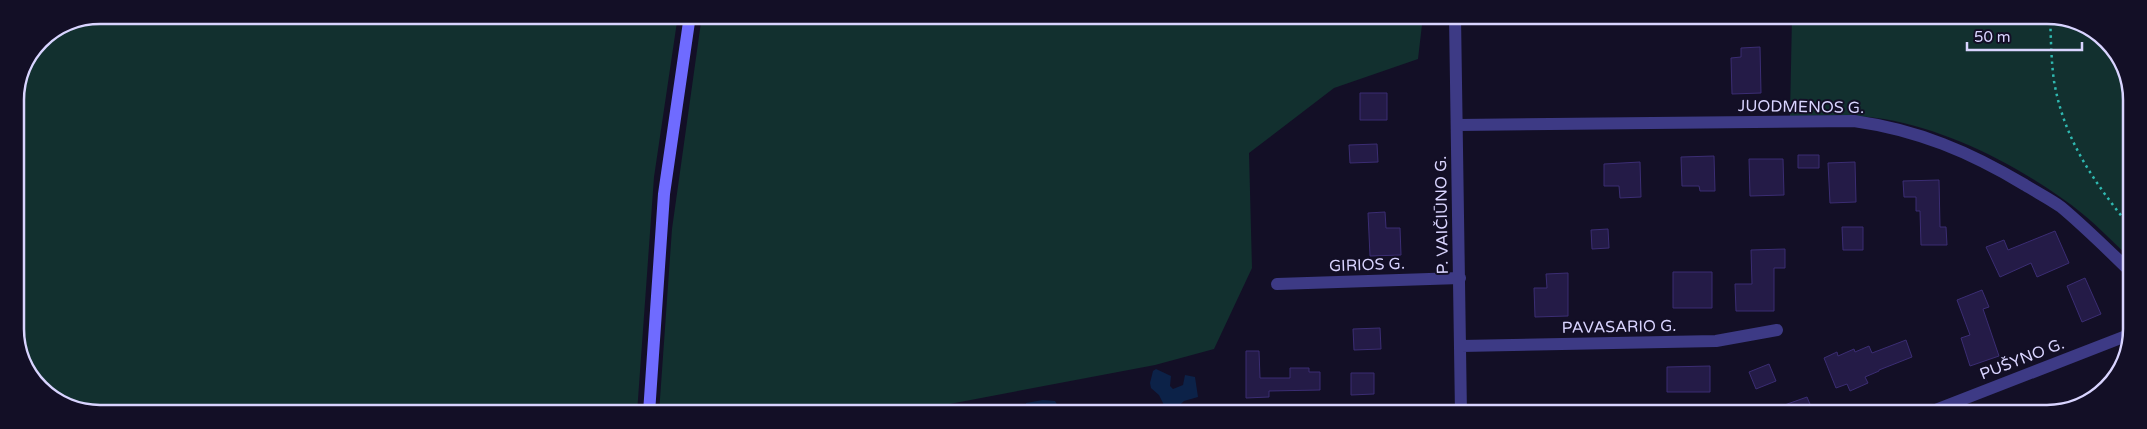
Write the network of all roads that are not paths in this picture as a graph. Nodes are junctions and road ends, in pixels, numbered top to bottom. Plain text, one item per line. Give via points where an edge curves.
1 (689, 24) edge
2 (1455, 24) edge
3 (1457, 125) junction
4 (2123, 265) edge
5 (1460, 278) junction
6 (1277, 284) dead end
7 (1777, 330) dead end
8 (2123, 337) edge
9 (1461, 346) junction
10 (650, 405) edge
11 (1461, 405) edge
12 (1947, 405) edge

1 - 10 main road via 664,194
2 - 3 street, P. VAIČIŪNO G.
3 - 4 street, JUODMENOS G. via 1854,121 1887,126 1966,153 1997,169 2059,206
3 - 5 street, P. VAIČIŪNO G.
5 - 6 street, GIRIOS G.
5 - 9 street, P. VAIČIŪNO G.
7 - 9 street, PAVASARIO G. via 1716,341
8 - 12 street, PUŠYNO G.
9 - 11 street, P. VAIČIŪNO G.

